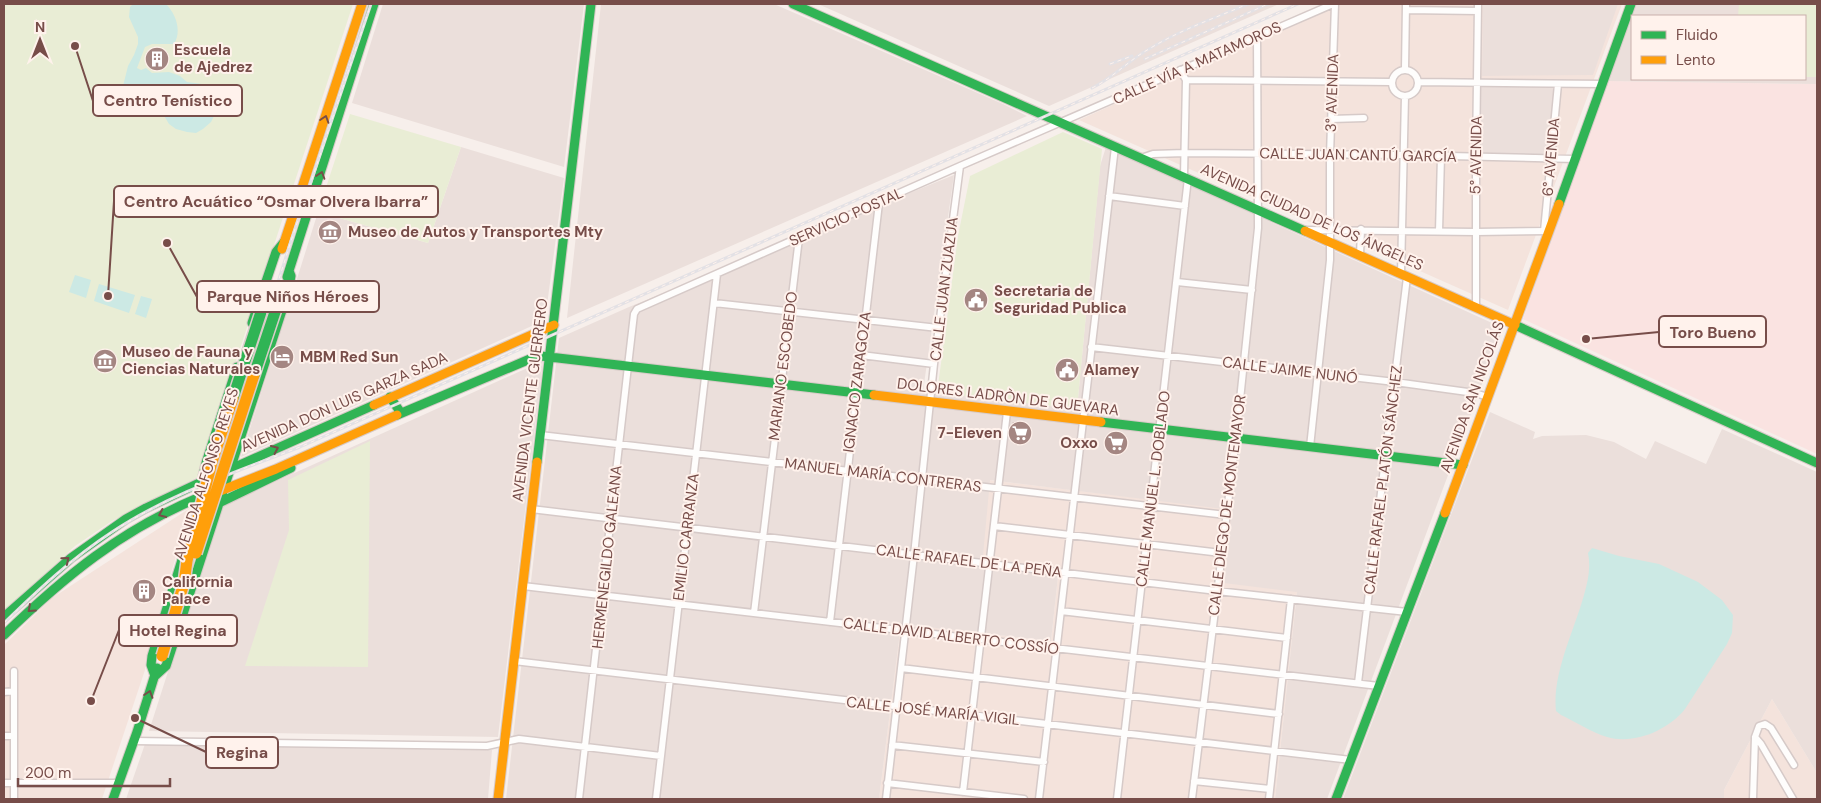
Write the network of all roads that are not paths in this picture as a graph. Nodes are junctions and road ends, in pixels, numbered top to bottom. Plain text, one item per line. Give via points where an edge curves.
1 (362, 4) edge
2 (374, 4) edge
3 (591, 4) edge
4 (793, 4) edge
5 (1334, 4) edge
6 (1631, 4) edge
7 (1406, 7) edge
8 (1478, 7) edge
9 (366, 29) junction
10 (1257, 36) junction
11 (348, 45) junction
12 (1405, 69) junction
13 (1180, 70) junction
14 (1186, 80) junction
15 (1258, 81) junction
16 (1332, 82) junction
17 (1392, 82) junction
18 (1419, 82) junction
19 (1478, 83) junction
20 (1558, 84) junction
21 (1603, 84) junction
22 (1405, 96) junction
23 (1364, 118) dead end
24 (1331, 119) junction
25 (1060, 122) junction
26 (1115, 146) junction
27 (1185, 153) junction
28 (1258, 154) junction
29 (1330, 155) junction
30 (1405, 155) junction
31 (1441, 156) junction
32 (1476, 156) junction
33 (1140, 158) junction
34 (1551, 158) junction
35 (1576, 159) junction
36 (960, 166) junction
37 (1186, 177) junction
38 (1109, 196) junction
39 (879, 203) junction
40 (1185, 206) junction
41 (1258, 210) junction
42 (1330, 229) junction
43 (1361, 229) junction
44 (1302, 230) junction
45 (1403, 230) junction
46 (1439, 231) junction
47 (1546, 231) junction
48 (1476, 232) junction
49 (799, 238) junction
50 (1329, 241) junction
51 (284, 242) junction
52 (1360, 255) junction
53 (289, 271) junction
54 (717, 274) junction
55 (1404, 275) junction
56 (1177, 282) junction
57 (1252, 290) junction
58 (714, 303) junction
59 (1476, 307) junction
60 (790, 313) junction
61 (634, 314) joint
62 (864, 321) junction
63 (554, 325) junction
64 (1515, 325) junction
65 (938, 328) junction
66 (1091, 346) junction
67 (550, 356) junction
68 (861, 356) junction
69 (1168, 356) junction
70 (934, 364) junction
71 (1244, 364) junction
72 (628, 366) junction
73 (1319, 372) junction
74 (705, 376) junction
75 (1396, 382) junction
76 (781, 386) junction
77 (856, 394) junction
78 (390, 397) junction
79 (1488, 397) junction
80 (929, 403) junction
81 (1007, 412) junction
82 (401, 413) junction
83 (1083, 420) junction
84 (1160, 429) junction
85 (540, 435) junction
86 (1236, 438) junction
87 (620, 445) junction
88 (1310, 447) junction
89 (696, 454) junction
90 (1385, 456) junction
91 (295, 461) junction
92 (772, 462) junction
93 (1817, 464) edge
94 (1463, 465) junction
95 (230, 469) junction
96 (846, 471) junction
97 (922, 480) junction
98 (201, 483) junction
99 (998, 488) junction
100 (223, 490) junction
101 (1074, 496) junction
102 (197, 499) junction
103 (1150, 506) junction
104 (217, 507) junction
105 (531, 509) junction
106 (1226, 516) junction
107 (611, 519) junction
108 (994, 526) junction
109 (687, 528) junction
110 (209, 530) junction
111 (1070, 535) junction
112 (188, 536) junction
113 (763, 537) junction
114 (1146, 544) junction
115 (839, 545) junction
116 (1221, 553) junction
117 (914, 555) junction
118 (990, 564) junction
119 (1066, 573) junction
120 (184, 582) junction
121 (1142, 582) junction
122 (523, 586) junction
123 (1217, 591) junction
124 (603, 595) junction
125 (1291, 599) junction
126 (678, 604) junction
127 (1367, 608) junction
128 (1061, 611) junction
129 (1407, 612) junction
130 (754, 613) junction
131 (4, 617) edge
132 (1137, 619) junction
133 (830, 622) junction
134 (1213, 629) junction
135 (905, 630) junction
136 (4, 635) edge
137 (1287, 638) junction
138 (980, 640) junction
139 (1056, 648) junction
140 (1133, 658) junction
141 (514, 662) junction
142 (1208, 666) junction
143 (901, 668) junction
144 (14, 671) dead end
145 (594, 671) junction
146 (1284, 675) junction
147 (155, 676) junction
148 (976, 677) junction
149 (670, 681) junction
150 (1358, 683) junction
151 (1379, 686) junction
152 (1052, 687) junction
153 (14, 691) junction
154 (4, 692) edge
155 (1128, 696) junction
156 (1204, 705) junction
157 (897, 707) junction
158 (1279, 714) junction
159 (972, 716) junction
160 (1048, 724) junction
161 (1125, 734) junction
162 (4, 736) edge
163 (14, 736) junction
164 (1755, 738) junction
165 (134, 741) junction
166 (1199, 742) junction
167 (505, 743) junction
168 (892, 745) junction
169 (585, 747) junction
170 (1275, 752) junction
171 (968, 754) junction
172 (661, 756) junction
173 (1351, 760) junction
174 (1044, 762) junction
175 (1794, 765) dead end
176 (1194, 781) junction
177 (4, 783) edge
178 (14, 783) junction
179 (118, 783) junction
180 (887, 783) junction
181 (1270, 789) junction
182 (964, 792) junction
183 (14, 799) edge
184 (113, 799) edge
185 (498, 799) edge
186 (579, 799) edge
187 (656, 799) edge
188 (886, 799) edge
189 (1024, 799) edge
190 (1038, 799) edge
191 (1117, 799) edge
192 (1192, 799) edge
193 (1269, 799) edge
194 (1336, 799) edge
195 (1754, 799) edge
196 (1793, 799) edge

1 - 11 main road, AVENIDA ALFONSO REYES
2 - 9 main road, AVENIDA ALFONSO REYES
3 - 63 main road, AVENIDA VICENTE GUERRERO
4 - 25 main road, AVENIDA CIUDAD DE LOS ÁNGELES
5 - 10 street, CALLE VÍA A MATAMOROS
5 - 16 street, 3° AVENIDA
6 - 21 main road, AVENIDA SAN NICOLÁS
7 - 8 street
7 - 12 street
8 - 19 street, 5° AVENIDA
9 - 11 main road
53 -> 9 main road, AVENIDA ALFONSO REYES
10 - 13 street, CALLE VÍA A MATAMOROS
10 - 15 street, CALLE DIEGO DE MONTEMAYOR
51 -> 11 main road, AVENIDA ALFONSO REYES
12 - 17 street via 1395,73
12 - 18 street via 1416,74
13 - 14 street
13 - 25 street, CALLE VÍA A MATAMOROS
14 - 15 street
14 - 27 street, CALLE MANUEL L. DOBLADO
15 - 16 street
15 - 28 street, CALLE DIEGO DE MONTEMAYOR
16 - 17 street
16 - 24 street, 3° AVENIDA
17 - 22 street via 1394,90
18 - 19 street
18 - 22 street via 1416,90
19 - 20 street
19 - 32 street, 5° AVENIDA
20 - 21 street
20 - 34 street, 6° AVENIDA
21 - 35 main road, AVENIDA SAN NICOLÁS
22 - 30 street, CALLE RAFAEL PLATÓN SÁNCHEZ
23 - 24 street
24 - 29 street, 3° AVENIDA
25 - 26 main road, AVENIDA CIUDAD DE LOS ÁNGELES
25 - 36 street, SERVICIO POSTAL
26 - 33 main road, AVENIDA CIUDAD DE LOS ÁNGELES
26 - 38 street
27 - 28 street, CALLE JUAN CANTÚ GARCÍA
27 - 33 street, CALLE JUAN CANTÚ GARCÍA via 1153,154
27 - 37 street, CALLE MANUEL L. DOBLADO
28 - 29 street, CALLE JUAN CANTÚ GARCÍA
28 - 41 street, CALLE DIEGO DE MONTEMAYOR
29 - 30 street, CALLE JUAN CANTÚ GARCÍA
29 - 42 street, 3° AVENIDA
30 - 31 street, CALLE JUAN CANTÚ GARCÍA
30 - 45 street, CALLE RAFAEL PLATÓN SÁNCHEZ
31 - 32 street, CALLE JUAN CANTÚ GARCÍA
31 - 46 street
32 - 34 street, CALLE JUAN CANTÚ GARCÍA
32 - 48 street, 5° AVENIDA
33 - 37 main road, AVENIDA CIUDAD DE LOS ÁNGELES
34 - 35 street, CALLE JUAN CANTÚ GARCÍA
34 - 47 street, 6° AVENIDA
35 - 47 main road, AVENIDA SAN NICOLÁS
36 - 39 street, SERVICIO POSTAL
36 - 65 street, CALLE JUAN ZUAZUA
37 - 40 street, CALLE MANUEL L. DOBLADO
37 - 41 main road, AVENIDA CIUDAD DE LOS ÁNGELES
38 - 40 street
38 - 66 street
39 - 49 street, SERVICIO POSTAL
39 - 62 street, IGNACIO ZARAGOZA
40 - 56 street, CALLE MANUEL L. DOBLADO
41 - 44 main road, AVENIDA CIUDAD DE LOS ÁNGELES
41 - 57 street, CALLE DIEGO DE MONTEMAYOR
42 - 43 street
42 - 44 street
42 - 50 street, 3° AVENIDA
43 - 45 street
43 - 52 street
44 - 50 main road, AVENIDA CIUDAD DE LOS ÁNGELES
45 - 46 street
45 - 55 street, CALLE RAFAEL PLATÓN SÁNCHEZ
46 - 48 street
47 - 48 street
47 - 64 main road, AVENIDA SAN NICOLÁS
48 - 59 street, 5° AVENIDA
49 - 54 street, SERVICIO POSTAL
49 - 60 street, MARIANO ESCOBEDO
50 - 52 main road, AVENIDA CIUDAD DE LOS ÁNGELES
50 - 73 street, 3° AVENIDA via 1329,276
51 - 98 main road via 276,252 208,453
51 - 120 main road, AVENIDA ALFONSO REYES, bridge via 212,462
52 - 55 main road, AVENIDA CIUDAD DE LOS ÁNGELES
53 - 95 main road via 288,292
53 - 120 main road, AVENIDA ALFONSO REYES, bridge
54 - 58 street, EMILIO CARRANZA
54 - 61 street, SERVICIO POSTAL via 642,305
55 - 59 main road, AVENIDA CIUDAD DE LOS ÁNGELES
55 - 75 street, CALLE RAFAEL PLATÓN SÁNCHEZ
56 - 57 street
56 - 69 street, CALLE MANUEL L. DOBLADO
57 - 71 street, CALLE DIEGO DE MONTEMAYOR
58 - 60 street
58 - 74 street, EMILIO CARRANZA
59 - 64 main road, AVENIDA CIUDAD DE LOS ÁNGELES
60 - 62 street
60 - 76 street, MARIANO ESCOBEDO
61 - 72 street, HERMENEGILDO GALEANA
62 - 65 street
62 - 68 street, IGNACIO ZARAGOZA
63 - 67 main road, AVENIDA VICENTE GUERRERO
63 - 78 main road, AVENIDA DON LUIS GARZA SADA
64 - 79 main road, AVENIDA SAN NICOLÁS
64 - 93 main road, AVENIDA CIUDAD DE LOS ÁNGELES
65 - 70 street, CALLE JUAN ZUAZUA
66 - 69 street, CALLE JAIME NUNÓ
66 - 83 street
67 - 72 main road, DOLORES LADRÒN DE GUEVARA
67 - 82 main road via 530,359
67 - 85 main road, AVENIDA VICENTE GUERRERO
68 - 70 street
68 - 77 street, IGNACIO ZARAGOZA
69 - 71 street, CALLE JAIME NUNÓ
69 - 84 street, CALLE MANUEL L. DOBLADO
70 - 80 street, CALLE JUAN ZUAZUA
71 - 73 street, CALLE JAIME NUNÓ
71 - 86 street, CALLE DIEGO DE MONTEMAYOR
72 - 74 main road, DOLORES LADRÒN DE GUEVARA
72 - 87 street, HERMENEGILDO GALEANA
73 - 75 street, CALLE JAIME NUNÓ
73 - 88 street, 3° AVENIDA
74 - 76 main road, DOLORES LADRÒN DE GUEVARA
74 - 89 street, EMILIO CARRANZA
75 - 79 street, CALLE JAIME NUNÓ
75 - 90 street, CALLE RAFAEL PLATÓN SÁNCHEZ
76 - 77 main road, DOLORES LADRÒN DE GUEVARA
76 - 92 street, MARIANO ESCOBEDO
77 - 80 main road, DOLORES LADRÒN DE GUEVARA
77 - 96 street, IGNACIO ZARAGOZA
78 - 82 main road
95 -> 78 main road, AVENIDA DON LUIS GARZA SADA
79 - 94 main road, AVENIDA SAN NICOLÁS
80 - 81 main road, DOLORES LADRÒN DE GUEVARA
80 - 97 street, CALLE JUAN ZUAZUA
81 - 83 main road, DOLORES LADRÒN DE GUEVARA
81 - 99 street
82 - 91 main road
83 - 84 main road, DOLORES LADRÒN DE GUEVARA
83 - 101 street
84 - 86 main road, DOLORES LADRÒN DE GUEVARA
84 - 103 street, CALLE MANUEL L. DOBLADO
85 - 87 street, MANUEL MARÍA CONTRERAS
85 - 105 main road, AVENIDA VICENTE GUERRERO
86 - 88 main road, DOLORES LADRÒN DE GUEVARA
86 - 106 street, CALLE DIEGO DE MONTEMAYOR
87 - 89 street, MANUEL MARÍA CONTRERAS
87 - 107 street, HERMENEGILDO GALEANA
88 - 90 main road, DOLORES LADRÒN DE GUEVARA
89 - 92 street, MANUEL MARÍA CONTRERAS
89 - 109 street, EMILIO CARRANZA
90 - 94 main road, DOLORES LADRÒN DE GUEVARA
90 - 127 street, CALLE RAFAEL PLATÓN SÁNCHEZ
91 - 100 main road
91 - 104 main road via 288,470 232,495
92 - 96 street, MANUEL MARÍA CONTRERAS
92 - 113 street, MARIANO ESCOBEDO
94 - 129 main road, AVENIDA SAN NICOLÁS
95 - 98 main road, AVENIDA DON LUIS GARZA SADA
95 - 100 main road
96 - 97 street, MANUEL MARÍA CONTRERAS
96 - 115 street, IGNACIO ZARAGOZA
97 - 99 street, MANUEL MARÍA CONTRERAS
97 - 117 street, CALLE JUAN ZUAZUA
98 - 100 main road
98 - 102 main road
131 -> 98 main road, AVENIDA DON LUIS GARZA SADA via 40,582 94,539 146,508
99 - 101 street, MANUEL MARÍA CONTRERAS
99 - 108 street
100 - 102 main road
100 - 104 main road
101 - 103 street, MANUEL MARÍA CONTRERAS
101 - 111 street
102 - 104 main road
102 - 112 main road
102 -> 136 main road via 148,521 107,545 64,579
103 - 106 street, MANUEL MARÍA CONTRERAS
103 - 114 street, CALLE MANUEL L. DOBLADO
104 - 110 main road
105 - 107 street, CALLE RAFAEL DE LA PEÑA
105 - 122 main road, AVENIDA VICENTE GUERRERO
106 - 116 street, CALLE DIEGO DE MONTEMAYOR
107 - 109 street, CALLE RAFAEL DE LA PEÑA
107 - 124 street, HERMENEGILDO GALEANA
108 - 111 street
108 - 118 street
109 - 113 street, CALLE RAFAEL DE LA PEÑA
109 - 126 street, EMILIO CARRANZA
110 - 112 main road
110 - 147 main road via 166,666
111 - 114 street
111 - 119 street
112 - 147 main road via 152,656
113 - 115 street, CALLE RAFAEL DE LA PEÑA
113 - 130 street, MARIANO ESCOBEDO
114 - 116 street
114 - 121 street, CALLE MANUEL L. DOBLADO
115 - 117 street, CALLE RAFAEL DE LA PEÑA
115 - 133 street, IGNACIO ZARAGOZA
116 - 123 street, CALLE DIEGO DE MONTEMAYOR
117 - 118 street, CALLE RAFAEL DE LA PEÑA
117 - 135 street, CALLE JUAN ZUAZUA
118 - 119 street, CALLE RAFAEL DE LA PEÑA
118 - 138 street
119 - 121 street, CALLE RAFAEL DE LA PEÑA
119 - 128 street
120 - 147 main road, AVENIDA ALFONSO REYES, bridge
121 - 123 street, CALLE RAFAEL DE LA PEÑA
121 - 132 street, CALLE MANUEL L. DOBLADO
122 - 124 street, CALLE DAVID ALBERTO COSSÍO
122 - 141 main road, AVENIDA VICENTE GUERRERO
123 - 125 street, CALLE RAFAEL DE LA PEÑA
123 - 134 street, CALLE DIEGO DE MONTEMAYOR
124 - 126 street, CALLE DAVID ALBERTO COSSÍO
124 - 145 street, HERMENEGILDO GALEANA
125 - 127 street, CALLE RAFAEL DE LA PEÑA
125 - 137 street
126 - 130 street, CALLE DAVID ALBERTO COSSÍO
126 - 149 street, EMILIO CARRANZA
127 - 129 street, CALLE RAFAEL DE LA PEÑA
127 - 150 street, CALLE RAFAEL PLATÓN SÁNCHEZ
128 - 132 street
128 - 139 street
129 - 151 main road, AVENIDA SAN NICOLÁS
130 - 133 street, CALLE DAVID ALBERTO COSSÍO
132 - 134 street
132 - 140 street, CALLE MANUEL L. DOBLADO
133 - 135 street, CALLE DAVID ALBERTO COSSÍO
134 - 137 street
134 - 142 street, CALLE DIEGO DE MONTEMAYOR
135 - 138 street, CALLE DAVID ALBERTO COSSÍO
135 - 143 street, CALLE JUAN ZUAZUA
137 - 146 street
138 - 139 street, CALLE DAVID ALBERTO COSSÍO
138 - 148 street
139 - 140 street, CALLE DAVID ALBERTO COSSÍO
139 - 152 street
140 - 142 street, CALLE DAVID ALBERTO COSSÍO
140 - 155 street, CALLE MANUEL L. DOBLADO
141 - 145 street, CALLE JOSÉ MARÍA VIGIL
141 - 167 main road, AVENIDA VICENTE GUERRERO
142 - 146 street, CALLE DAVID ALBERTO COSSÍO
142 - 156 street, CALLE DIEGO DE MONTEMAYOR
143 - 148 street
143 - 157 street, CALLE JUAN ZUAZUA
144 - 153 street
145 - 149 street, CALLE JOSÉ MARÍA VIGIL
145 - 169 street, HERMENEGILDO GALEANA
146 - 150 street, CALLE DAVID ALBERTO COSSÍO
146 - 158 street
165 -> 147 main road, AVENIDA ALFONSO REYES
148 - 152 street
148 - 159 street
149 - 157 street, CALLE JOSÉ MARÍA VIGIL
149 - 172 street, EMILIO CARRANZA
150 - 151 street, CALLE DAVID ALBERTO COSSÍO
151 - 173 main road, AVENIDA SAN NICOLÁS
152 - 155 street
152 - 160 street
153 - 154 street
153 - 163 street
155 - 156 street
155 - 161 street, CALLE MANUEL L. DOBLADO
156 - 158 street
156 - 166 street, CALLE DIEGO DE MONTEMAYOR
157 - 159 street, CALLE JOSÉ MARÍA VIGIL
157 - 168 street, CALLE JUAN ZUAZUA
158 - 170 street
159 - 160 street, CALLE JOSÉ MARÍA VIGIL
159 - 171 street
160 - 161 street, CALLE JOSÉ MARÍA VIGIL
160 - 174 street
161 - 166 street, CALLE JOSÉ MARÍA VIGIL
161 - 191 street, CALLE MANUEL L. DOBLADO
162 - 163 street
163 - 178 street
164 - 175 street via 1759,726 1768,725
164 - 195 street
164 - 196 street
165 - 167 street via 487,746
165 - 179 main road, AVENIDA ALFONSO REYES
166 - 170 street, CALLE JOSÉ MARÍA VIGIL
166 - 176 street, CALLE DIEGO DE MONTEMAYOR
167 - 169 street via 519,739
167 - 185 main road, AVENIDA VICENTE GUERRERO
168 - 171 street
168 - 180 street, CALLE JUAN ZUAZUA
169 - 172 street
169 - 186 street, HERMENEGILDO GALEANA
170 - 173 street, CALLE JOSÉ MARÍA VIGIL
170 - 181 street
171 - 174 street
171 - 182 street
172 - 187 street, EMILIO CARRANZA
173 - 194 main road, AVENIDA SAN NICOLÁS
174 - 190 street
176 - 181 street
176 - 192 street, CALLE DIEGO DE MONTEMAYOR
177 - 178 street
178 - 179 street
178 - 183 street
179 - 184 main road, AVENIDA ALFONSO REYES
180 - 182 street
180 - 188 street, CALLE JUAN ZUAZUA
181 - 193 street
182 - 189 street

